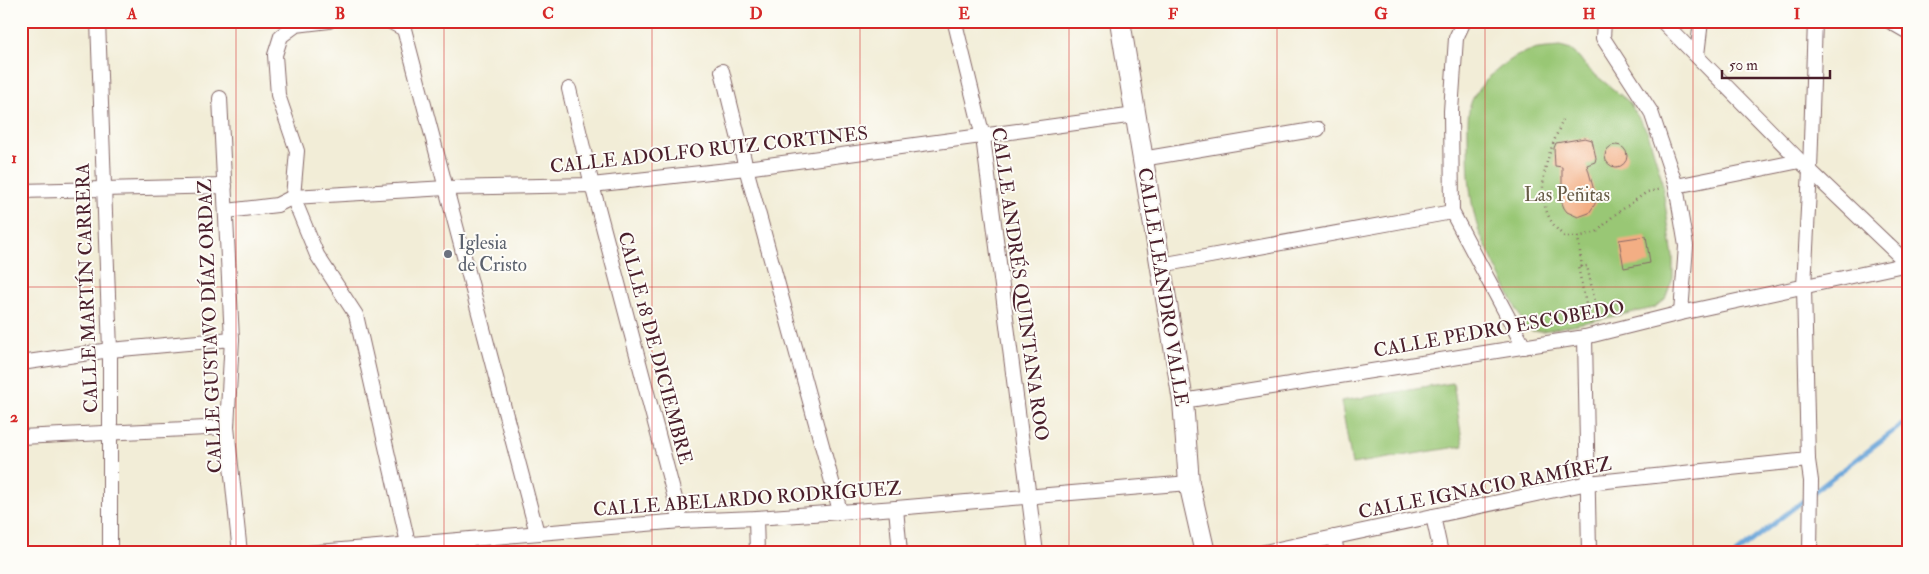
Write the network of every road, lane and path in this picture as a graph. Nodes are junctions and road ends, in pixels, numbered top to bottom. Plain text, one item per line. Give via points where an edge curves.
1 (98, 21) edge
2 (329, 21) edge
3 (389, 21) edge
4 (1120, 21) edge
5 (1464, 21) edge
6 (1591, 21) edge
7 (1604, 21) edge
8 (1662, 21) edge
9 (1701, 21) edge
10 (1815, 21) edge
11 (1889, 21) edge
12 (955, 23) dead end
13 (1908, 32) edge
14 (1603, 38) junction
15 (1697, 55) junction
16 (722, 71) dead end
17 (569, 89) dead end
18 (220, 98) dead end
19 (1135, 115) junction
20 (1563, 120) dead end
21 (1318, 129) dead end
22 (984, 137) junction
23 (1142, 159) junction
24 (1805, 165) junction
25 (746, 168) junction
26 (592, 185) junction
27 (225, 186) junction
28 (1676, 186) junction
29 (446, 188) junction
30 (102, 189) junction
31 (21, 191) edge
32 (293, 197) junction
33 (227, 211) junction
34 (1452, 212) junction
35 (1578, 237) junction
36 (1908, 264) edge
37 (1161, 265) junction
38 (1582, 267) junction
39 (1804, 287) junction
40 (1681, 313) junction
41 (1600, 322) dead end
42 (1590, 324) dead end
43 (1585, 337) junction
44 (232, 339) junction
45 (1524, 347) junction
46 (110, 350) junction
47 (22, 366) edge
48 (1183, 400) junction
49 (227, 427) junction
50 (110, 432) junction
51 (21, 437) edge
52 (1808, 460) junction
53 (1189, 483) junction
54 (1588, 483) junction
55 (1029, 497) junction
56 (896, 508) junction
57 (840, 511) junction
58 (1433, 516) junction
59 (756, 518) junction
60 (681, 521) junction
61 (537, 533) junction
62 (1334, 537) junction
63 (409, 548) edge
64 (110, 553) edge
65 (240, 553) edge
66 (307, 553) edge
67 (757, 553) edge
68 (900, 553) edge
69 (1036, 553) edge
70 (1205, 553) edge
71 (1260, 553) edge
72 (1337, 553) edge
73 (1441, 553) edge
74 (1589, 553) edge
75 (1810, 553) edge

1 - 30 street, CALLE MARTÍN CARRERA
2 - 32 street via 296,25 281,36 275,55 278,94 297,151
3 - 29 street via 404,29
4 - 19 street, CALLE LEANDRO VALLE
5 - 34 street via 1455,47 1451,111
6 - 14 street
7 - 14 street
8 - 15 street
9 - 15 street
10 - 24 street
11 - 13 street
12 - 22 street, CALLE ANDRÉS QUINTANA ROO
14 - 28 street via 1651,112
15 - 24 street
16 - 25 street
17 - 26 street, CALLE 18 DE DICIEMBRE
18 - 27 street, CALLE GUSTAVO DÍAZ ORDAZ
19 - 22 street, CALLE ADOLFO RUIZ CORTINES
19 - 23 street, CALLE LEANDRO VALLE
20 - 35 path via 1551,147 1542,194 1556,230 1565,237
21 - 23 street
22 - 25 street, CALLE ADOLFO RUIZ CORTINES
22 - 55 street, CALLE ANDRÉS QUINTANA ROO
23 - 37 street, CALLE LEANDRO VALLE
24 - 28 street
24 - 36 street
24 - 39 street
25 - 26 street, CALLE ADOLFO RUIZ CORTINES
25 - 57 street
26 - 29 street, CALLE ADOLFO RUIZ CORTINES
26 - 60 street, CALLE 18 DE DICIEMBRE
27 - 30 street
27 - 33 street, CALLE GUSTAVO DÍAZ ORDAZ
28 - 35 path via 1647,192 1597,232
28 - 40 street via 1686,246
29 - 32 street, CALLE ADOLFO RUIZ CORTINES
29 - 61 street
30 - 31 street
30 - 46 street, CALLE MARTÍN CARRERA
32 - 33 street, CALLE ADOLFO RUIZ CORTINES via 277,205
32 - 63 street via 317,255 356,315
33 - 44 street, CALLE GUSTAVO DÍAZ ORDAZ
34 - 37 street
34 - 45 street
35 - 38 path
36 - 39 street, CALLE PEDRO ESCOBEDO
37 - 48 street, CALLE LEANDRO VALLE
38 - 41 path via 1587,266
38 - 42 path via 1578,267
39 - 40 street, CALLE PEDRO ESCOBEDO
39 - 52 street
40 - 43 street, CALLE PEDRO ESCOBEDO
43 - 45 street, CALLE PEDRO ESCOBEDO
43 - 54 street
44 - 46 street
44 - 49 street, CALLE GUSTAVO DÍAZ ORDAZ
45 - 48 street, CALLE PEDRO ESCOBEDO
46 - 47 street
46 - 50 street, CALLE MARTÍN CARRERA
48 - 53 street, CALLE LEANDRO VALLE
49 - 50 street
49 - 65 street, CALLE GUSTAVO DÍAZ ORDAZ
50 - 51 street
50 - 64 street, CALLE MARTÍN CARRERA
52 - 54 street, CALLE IGNACIO RAMÍREZ
52 - 75 street
53 - 55 street, CALLE ABELARDO RODRÍGUEZ
53 - 70 street, CALLE LEANDRO VALLE
54 - 58 street, CALLE IGNACIO RAMÍREZ
54 - 74 street
55 - 56 street, CALLE ABELARDO RODRÍGUEZ
55 - 69 street, CALLE ANDRÉS QUINTANA ROO
56 - 57 street, CALLE ABELARDO RODRÍGUEZ
56 - 68 street
57 - 59 street, CALLE ABELARDO RODRÍGUEZ
58 - 62 street, CALLE IGNACIO RAMÍREZ
58 - 73 street
59 - 60 street, CALLE ABELARDO RODRÍGUEZ
59 - 67 street
60 - 61 street, CALLE ABELARDO RODRÍGUEZ
61 - 63 street, CALLE ABELARDO RODRÍGUEZ
62 - 71 street, CALLE IGNACIO RAMÍREZ
62 - 72 street
63 - 66 street, CALLE ABELARDO RODRÍGUEZ

